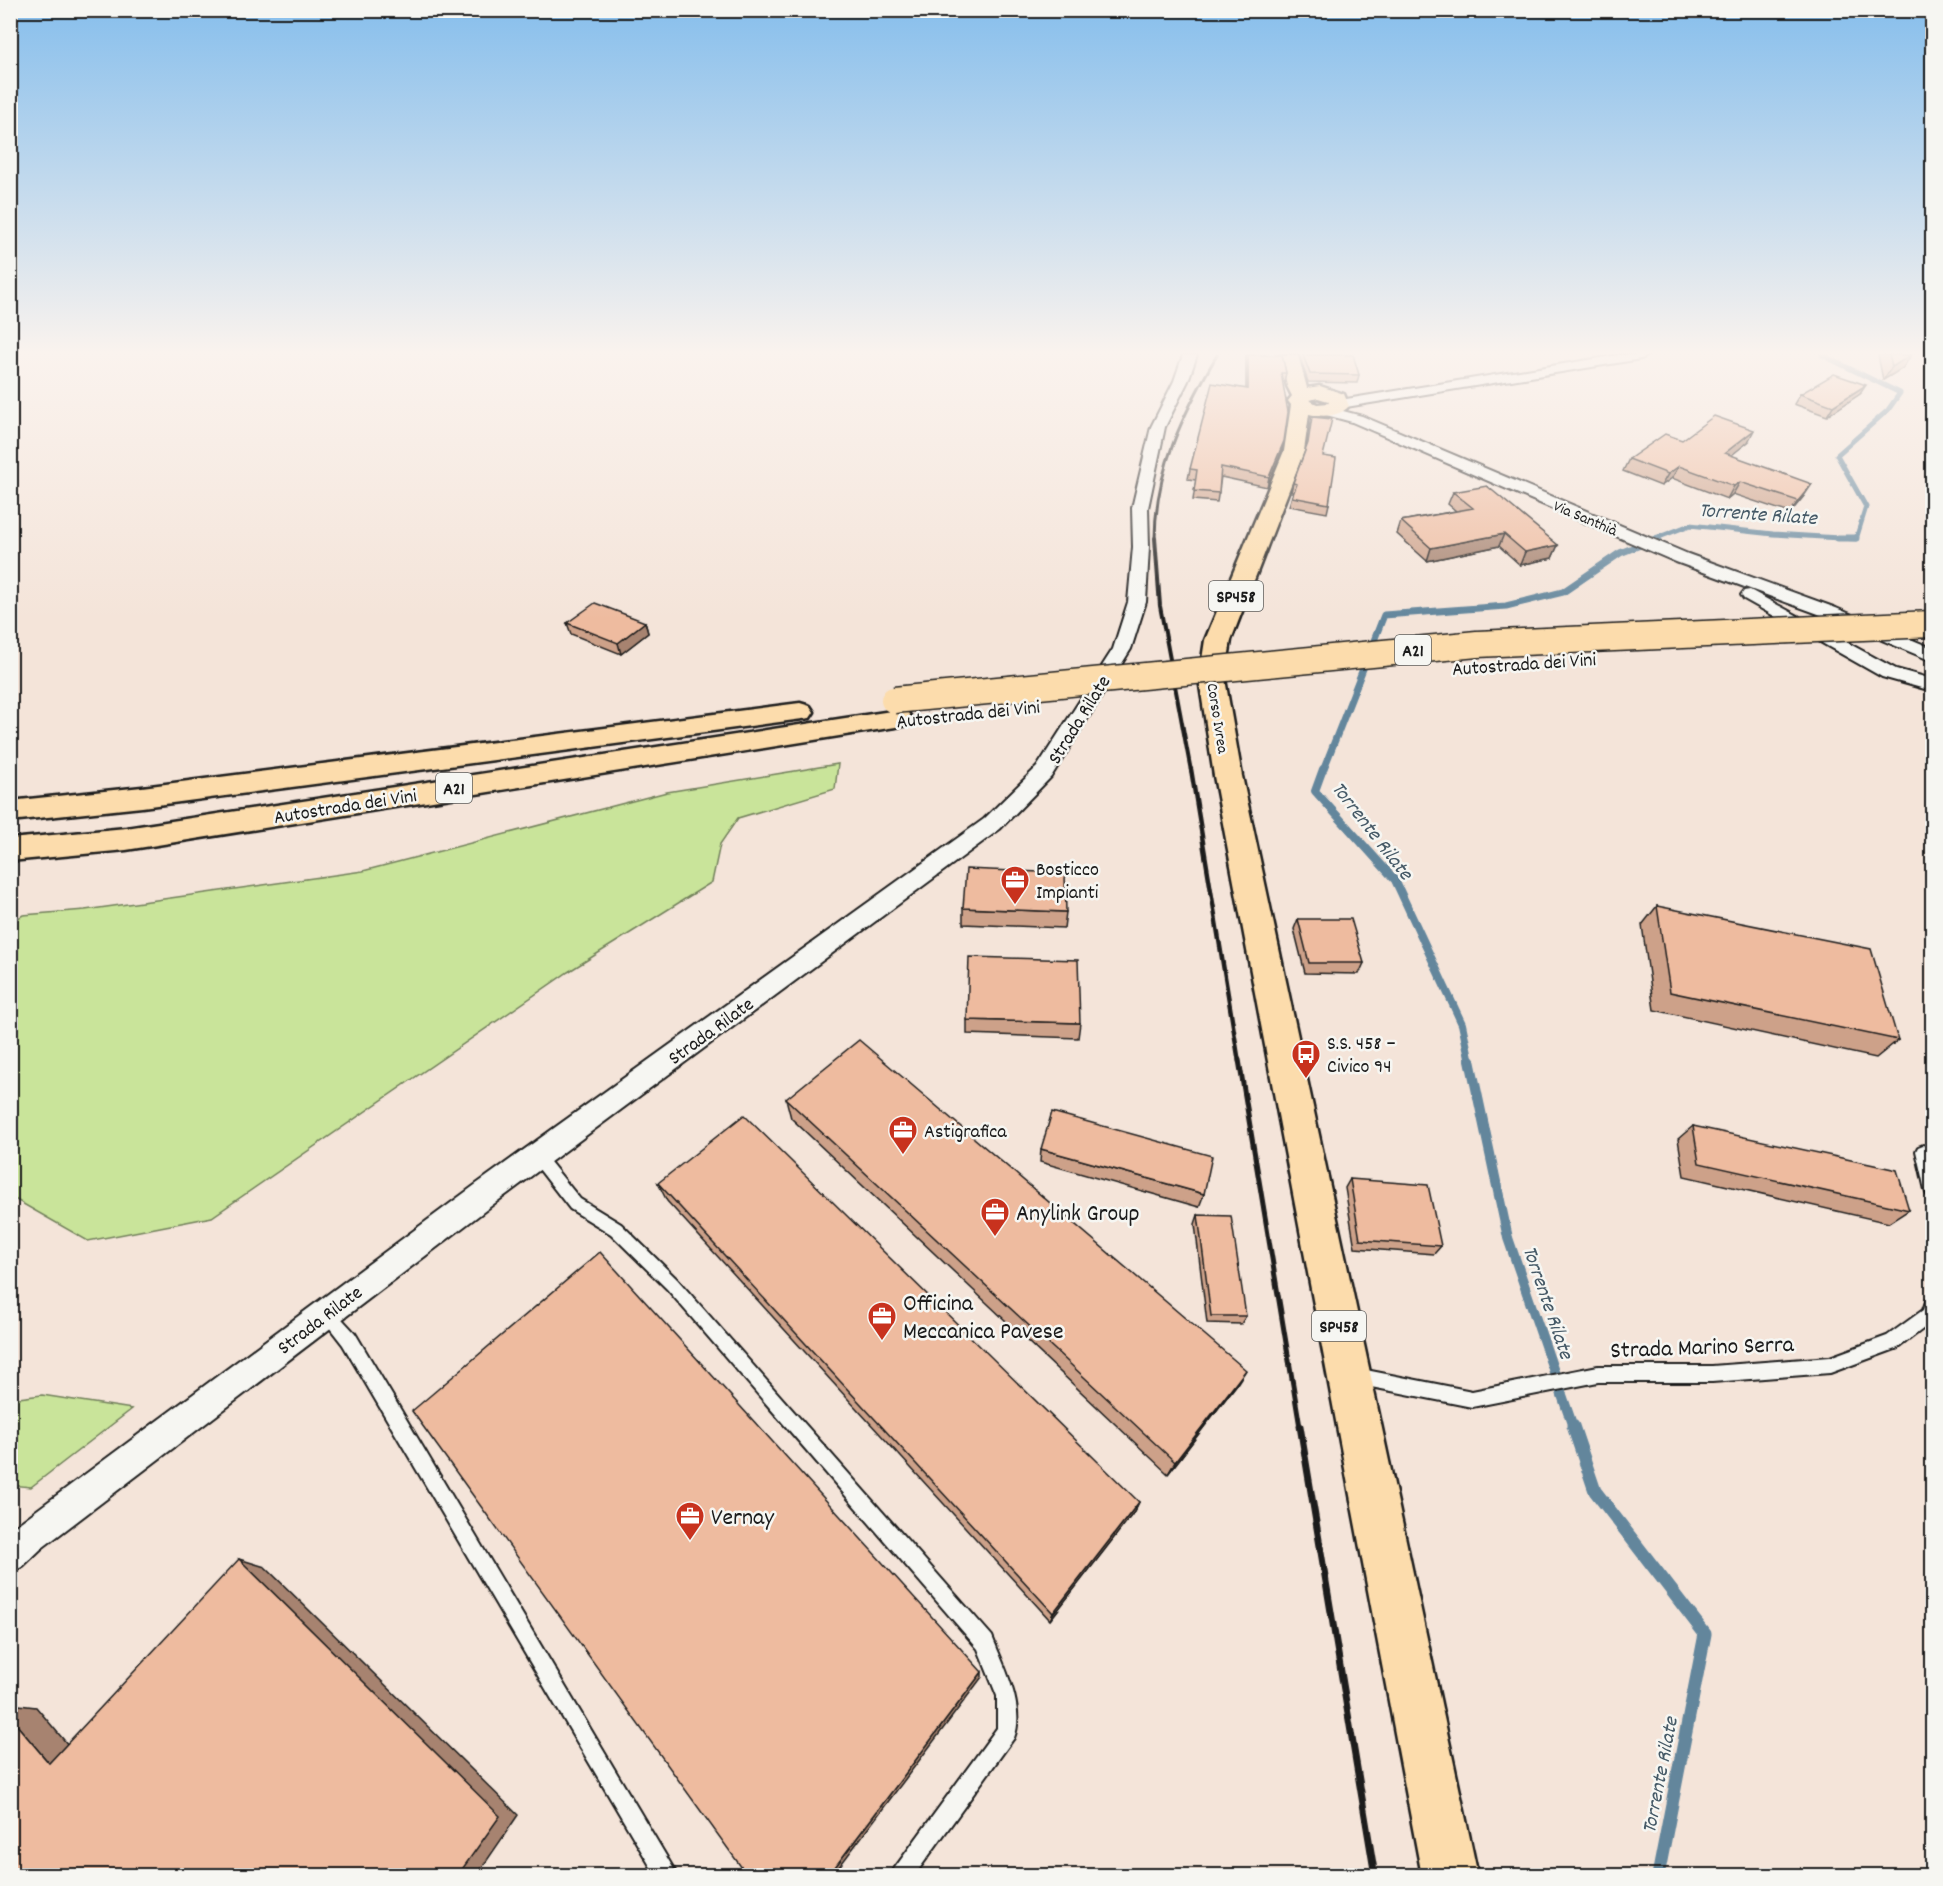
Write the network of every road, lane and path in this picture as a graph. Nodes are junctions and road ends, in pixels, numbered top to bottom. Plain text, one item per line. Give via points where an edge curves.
1 (1154, 443) edge
2 (1298, 443) edge
3 (1414, 443) edge
4 (1682, 558) junction
5 (1932, 624) edge
6 (1932, 643) edge
7 (1932, 655) edge
8 (1932, 685) edge
9 (896, 710) junction
10 (10, 811) edge
11 (10, 850) edge
12 (1923, 1151) dead end
13 (537, 1156) junction
14 (1932, 1190) edge
15 (1932, 1304) edge
16 (327, 1313) junction
17 (1349, 1374) junction
18 (10, 1555) edge
19 (668, 1875) edge
20 (901, 1875) edge
21 (1450, 1875) edge

1 - 13 street, Strada Rilate via 1140,508 1137,602 1131,625 1122,649 1044,772 992,824
2 - 17 main road, Corso Ivrea / SP458 via 1218,640 1212,678 1228,776
3 - 4 street, Via Santhià
4 - 7 street, Via Santhià via 1830,612
4 - 8 street, Via Santhià via 1889,673
5 - 9 main road, Autostrada dei Vini / A21, bridge via 1477,644
6 - 9 main road, Autostrada dei Vini / A21 via 1498,663
9 - 10 main road, Autostrada dei Vini / A21
9 - 11 main road, Autostrada dei Vini / A21 via 126,839
12 - 14 lane
13 - 16 street, Strada Rilate
13 - 20 lane via 575,1204 616,1229 672,1284 985,1643 1006,1696 1006,1731
15 - 17 lane, Strada Marino Serra via 1929,1315 1892,1342 1830,1365 1712,1374 1598,1374 1472,1399
16 - 18 street, Strada Rilate
16 - 19 lane via 349,1339
17 - 21 main road, SP458

